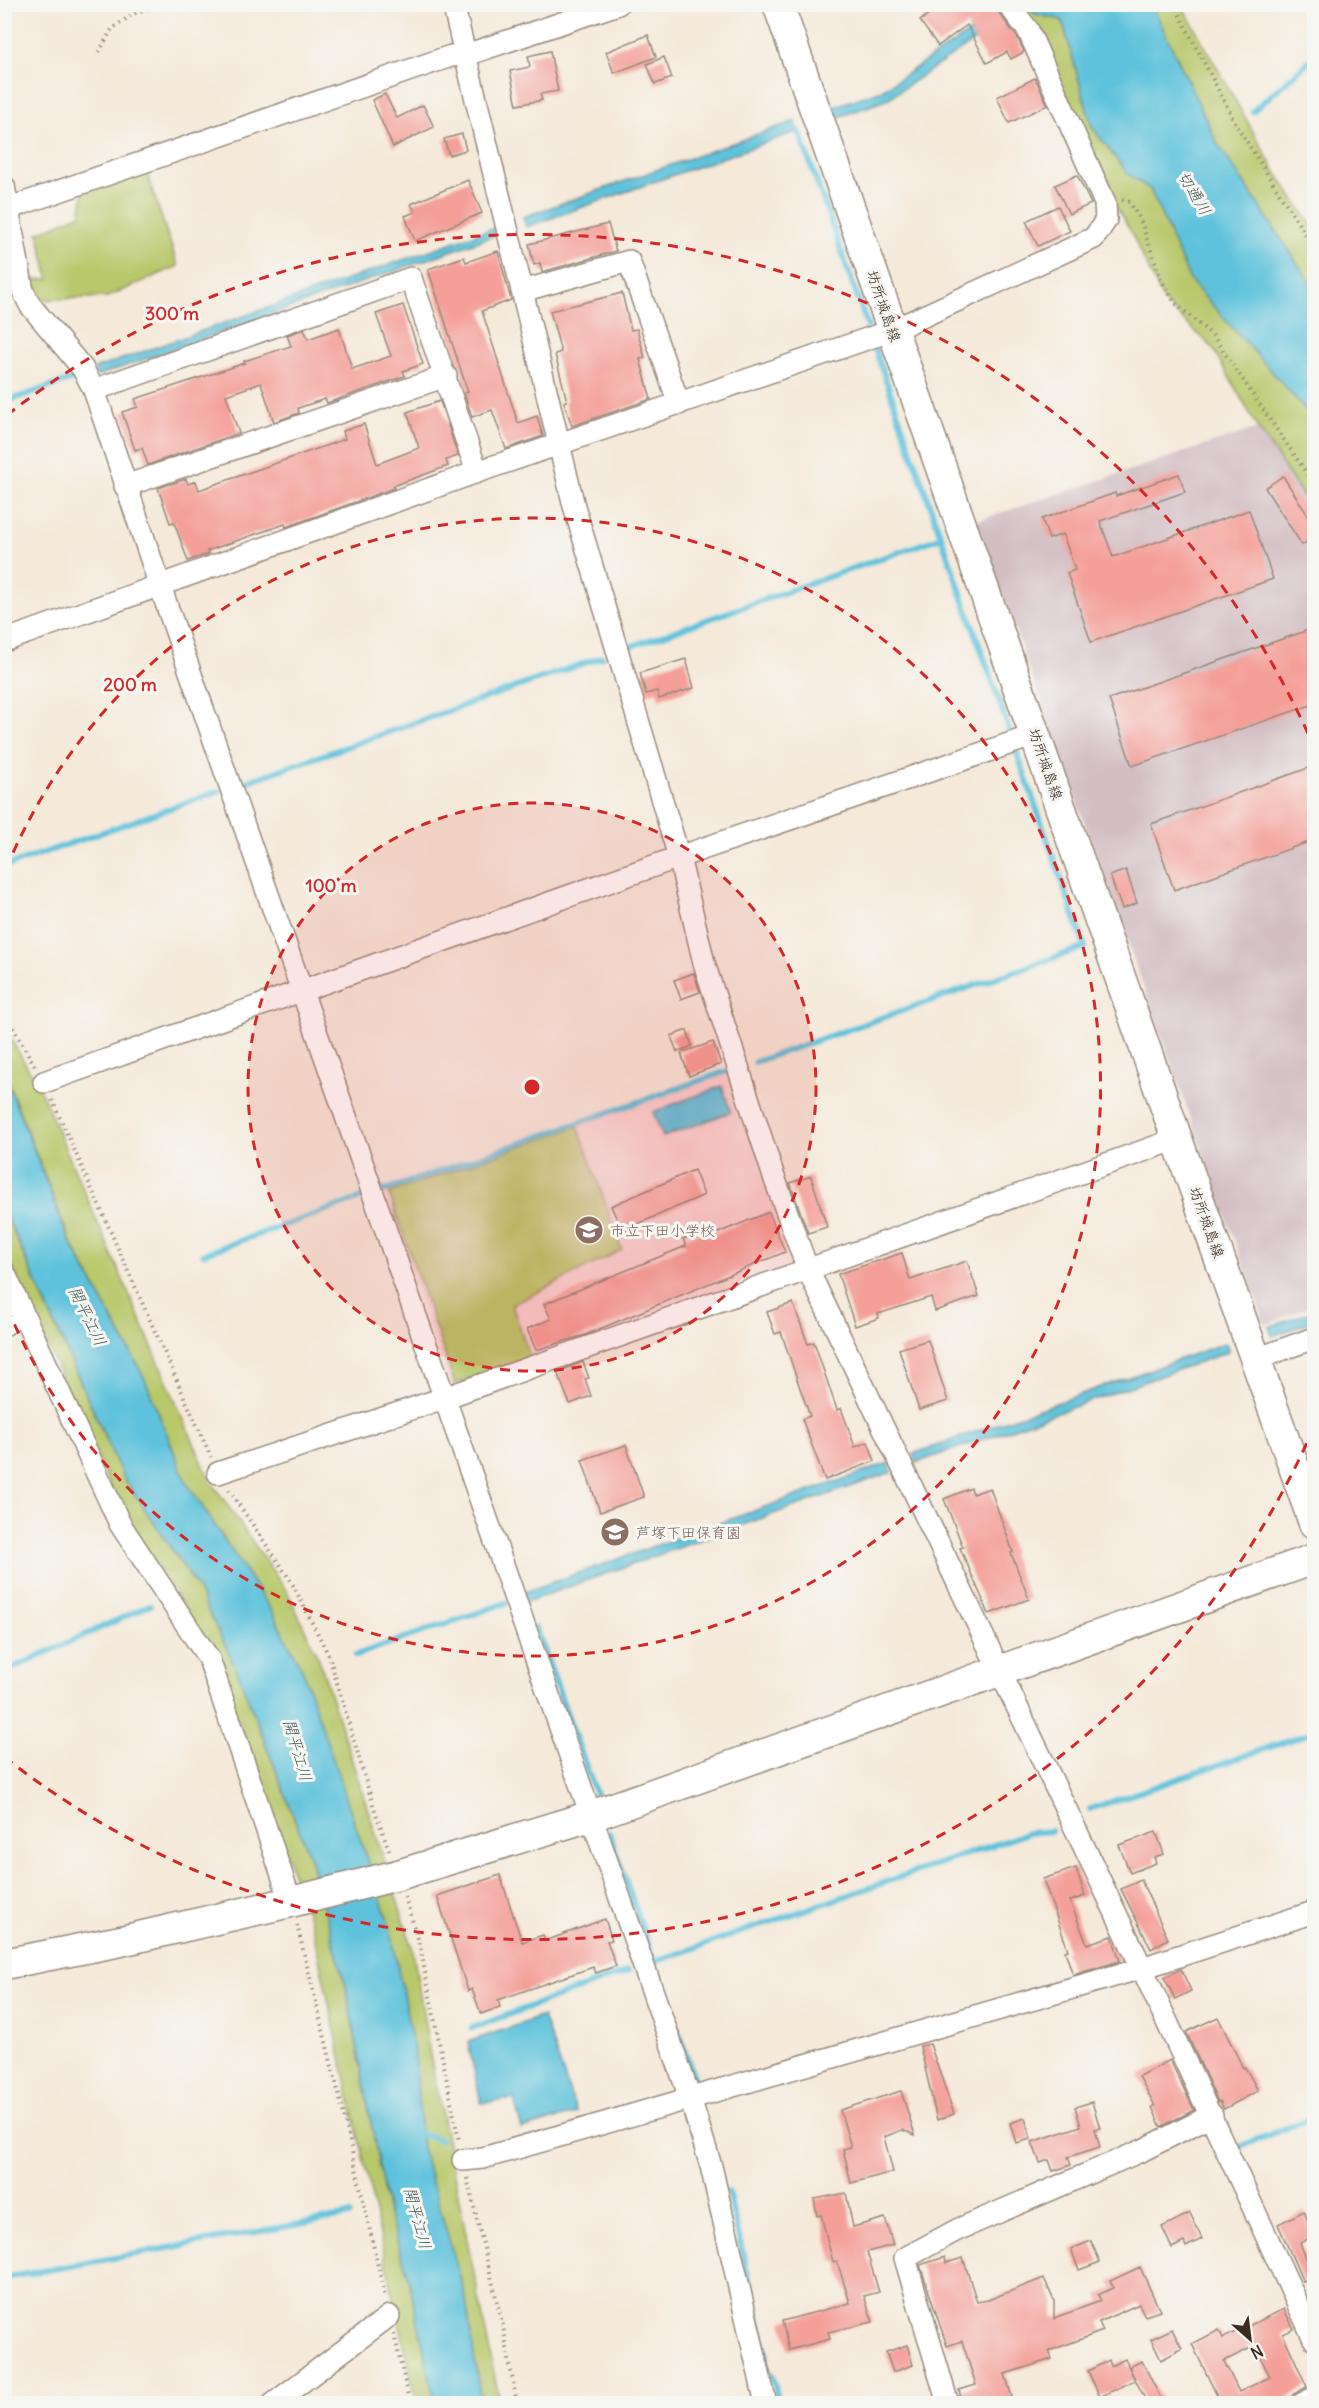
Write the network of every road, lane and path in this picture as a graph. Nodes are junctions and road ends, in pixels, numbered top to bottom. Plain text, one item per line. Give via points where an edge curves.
1 (159, 4) edge
2 (453, 4) edge
3 (618, 4) edge
4 (778, 4) edge
5 (1008, 4) edge
6 (1174, 4) edge
7 (99, 52) dead end
8 (466, 55) junction
9 (4, 186) edge
10 (1105, 203) junction
11 (6, 209) edge
12 (1314, 248) edge
13 (522, 291) junction
14 (892, 330) junction
15 (446, 376) junction
16 (94, 390) junction
17 (679, 404) junction
18 (559, 446) junction
19 (477, 472) junction
20 (1314, 484) edge
21 (125, 486) junction
22 (160, 586) junction
23 (4, 641) edge
24 (1035, 735) junction
25 (679, 857) junction
26 (303, 990) junction
27 (4, 1012) edge
28 (44, 1082) junction
29 (1177, 1139) junction
30 (808, 1270) junction
31 (4, 1272) edge
32 (13, 1319) edge
33 (1314, 1338) edge
34 (1256, 1359) junction
35 (444, 1398) junction
36 (218, 1473) junction
37 (1314, 1523) edge
38 (1314, 1559) edge
39 (1001, 1671) junction
40 (591, 1816) junction
41 (395, 1876) junction
42 (296, 1901) junction
43 (1314, 1912) edge
44 (4, 1964) edge
45 (1142, 1968) junction
46 (690, 2098) junction
47 (1212, 2115) junction
48 (463, 2160) dead end
49 (389, 2316) junction
50 (1314, 2339) edge
51 (1314, 2398) edge
52 (273, 2403) edge
53 (410, 2403) edge
54 (766, 2403) edge
55 (948, 2403) edge
56 (1302, 2403) edge

1 - 7 path via 133,14 112,29
2 - 8 street
3 - 8 street
4 - 14 main road, 坊所城島線
5 - 10 street via 1028,30
6 - 12 path via 1237,126
8 - 11 street via 451,56
8 - 13 street
9 - 11 street
10 - 14 street via 1106,220 1094,238
10 - 20 path via 1115,199 1129,202 1175,303 1213,336
11 - 16 street via 23,291 83,369
13 - 17 street via 629,261
13 - 18 street
14 - 17 street
14 - 24 main road, 坊所城島線
15 - 16 street via 411,278
15 - 19 street
15 - 21 street
16 - 21 street
17 - 18 street
18 - 19 street
18 - 25 street
19 - 22 street
21 - 22 street
22 - 23 street
22 - 26 street
24 - 25 street
24 - 29 main road, 坊所城島線
25 - 26 street
25 - 30 street via 704,963
26 - 28 street
26 - 35 street
27 - 28 path
28 - 36 path
29 - 30 street
29 - 34 main road, 坊所城島線
30 - 35 street
30 - 39 street
31 - 32 street
32 - 42 street via 120,1524 209,1659
33 - 34 street
34 - 37 main road, 坊所城島線
35 - 36 street
35 - 40 street
36 - 41 path via 291,1581 329,1656
38 - 39 main road
39 - 40 main road
39 - 45 street
40 - 41 main road
40 - 46 street
41 - 42 main road
42 - 44 main road
42 - 49 path
43 - 45 street
45 - 46 street
45 - 47 street
46 - 48 street via 483,2158
46 - 54 street via 711,2166
47 - 50 street
47 - 55 street via 1143,2150 957,2230 905,2258
49 - 52 street
49 - 53 path
51 - 56 street

